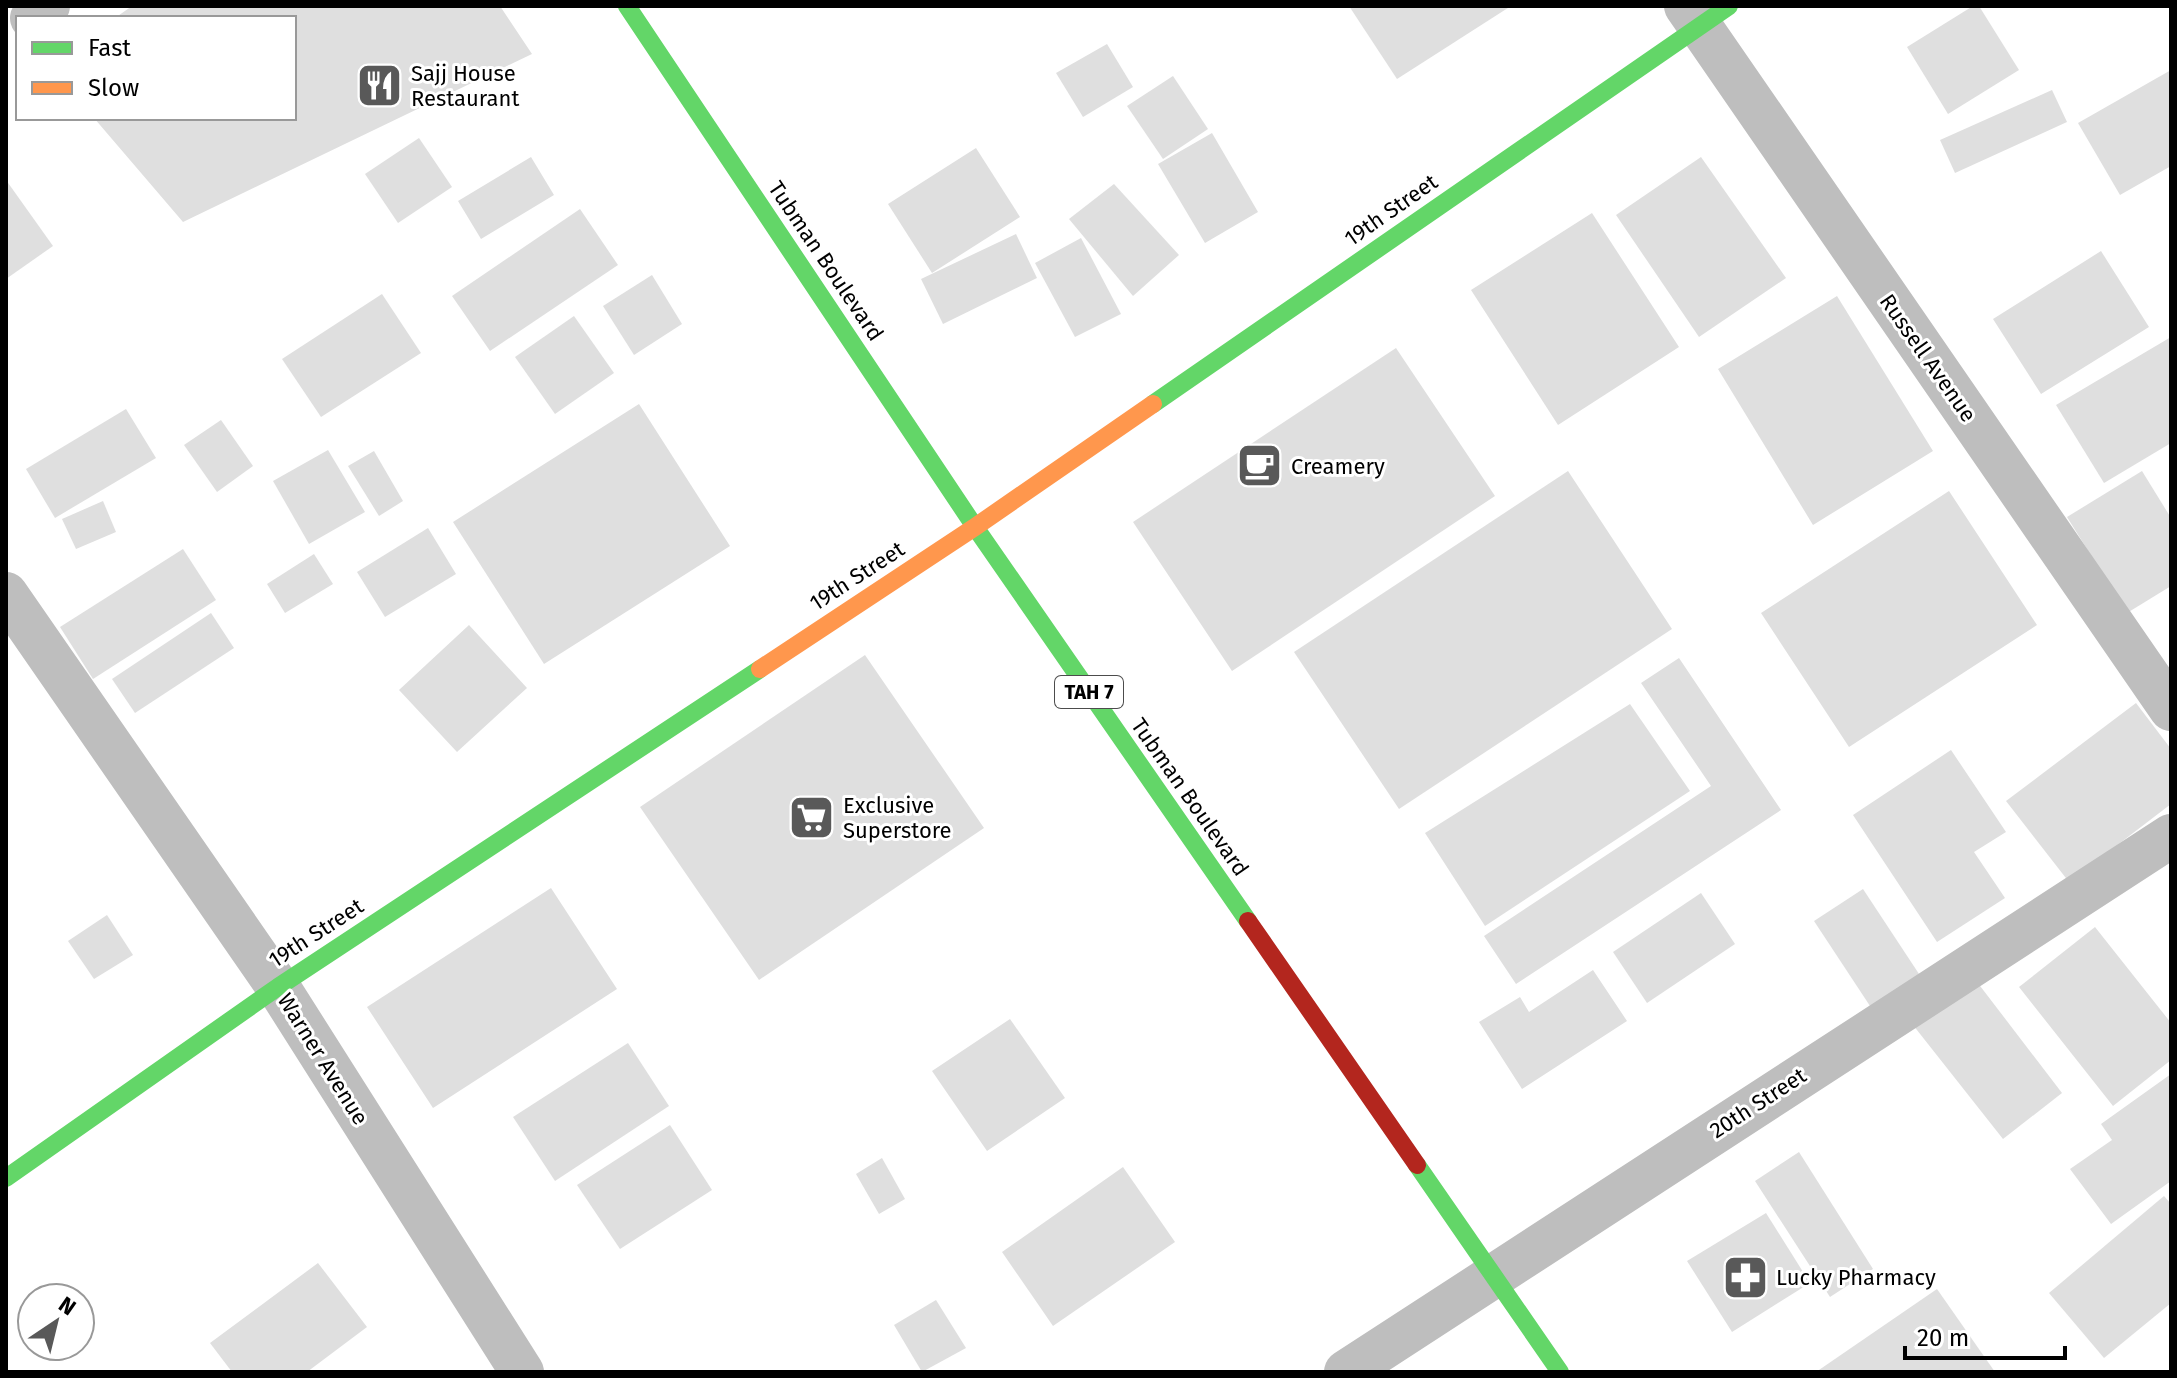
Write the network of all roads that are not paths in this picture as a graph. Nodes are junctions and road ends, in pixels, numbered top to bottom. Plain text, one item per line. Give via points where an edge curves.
1 (627, 6) edge
2 (1705, 12) edge
3 (975, 527) junction
4 (6, 594) edge
5 (2171, 709) edge
6 (2171, 836) edge
7 (278, 987) junction
8 (6, 1178) edge
9 (1492, 1275) junction
10 (522, 1372) edge
11 (1346, 1372) edge
12 (1560, 1372) edge

1 - 3 main road, Tubman Boulevard / TAH 7
2 - 3 main road, 19th Street
2 - 5 street, Russell Avenue
3 - 7 main road, 19th Street
3 - 9 main road, Tubman Boulevard / TAH 7
4 - 7 street, Warner Avenue
6 - 9 street, 20th Street
7 - 8 main road, 19th Street
7 - 10 street, Warner Avenue
9 - 11 street, 20th Street
9 - 12 main road, Tubman Boulevard / TAH 7

